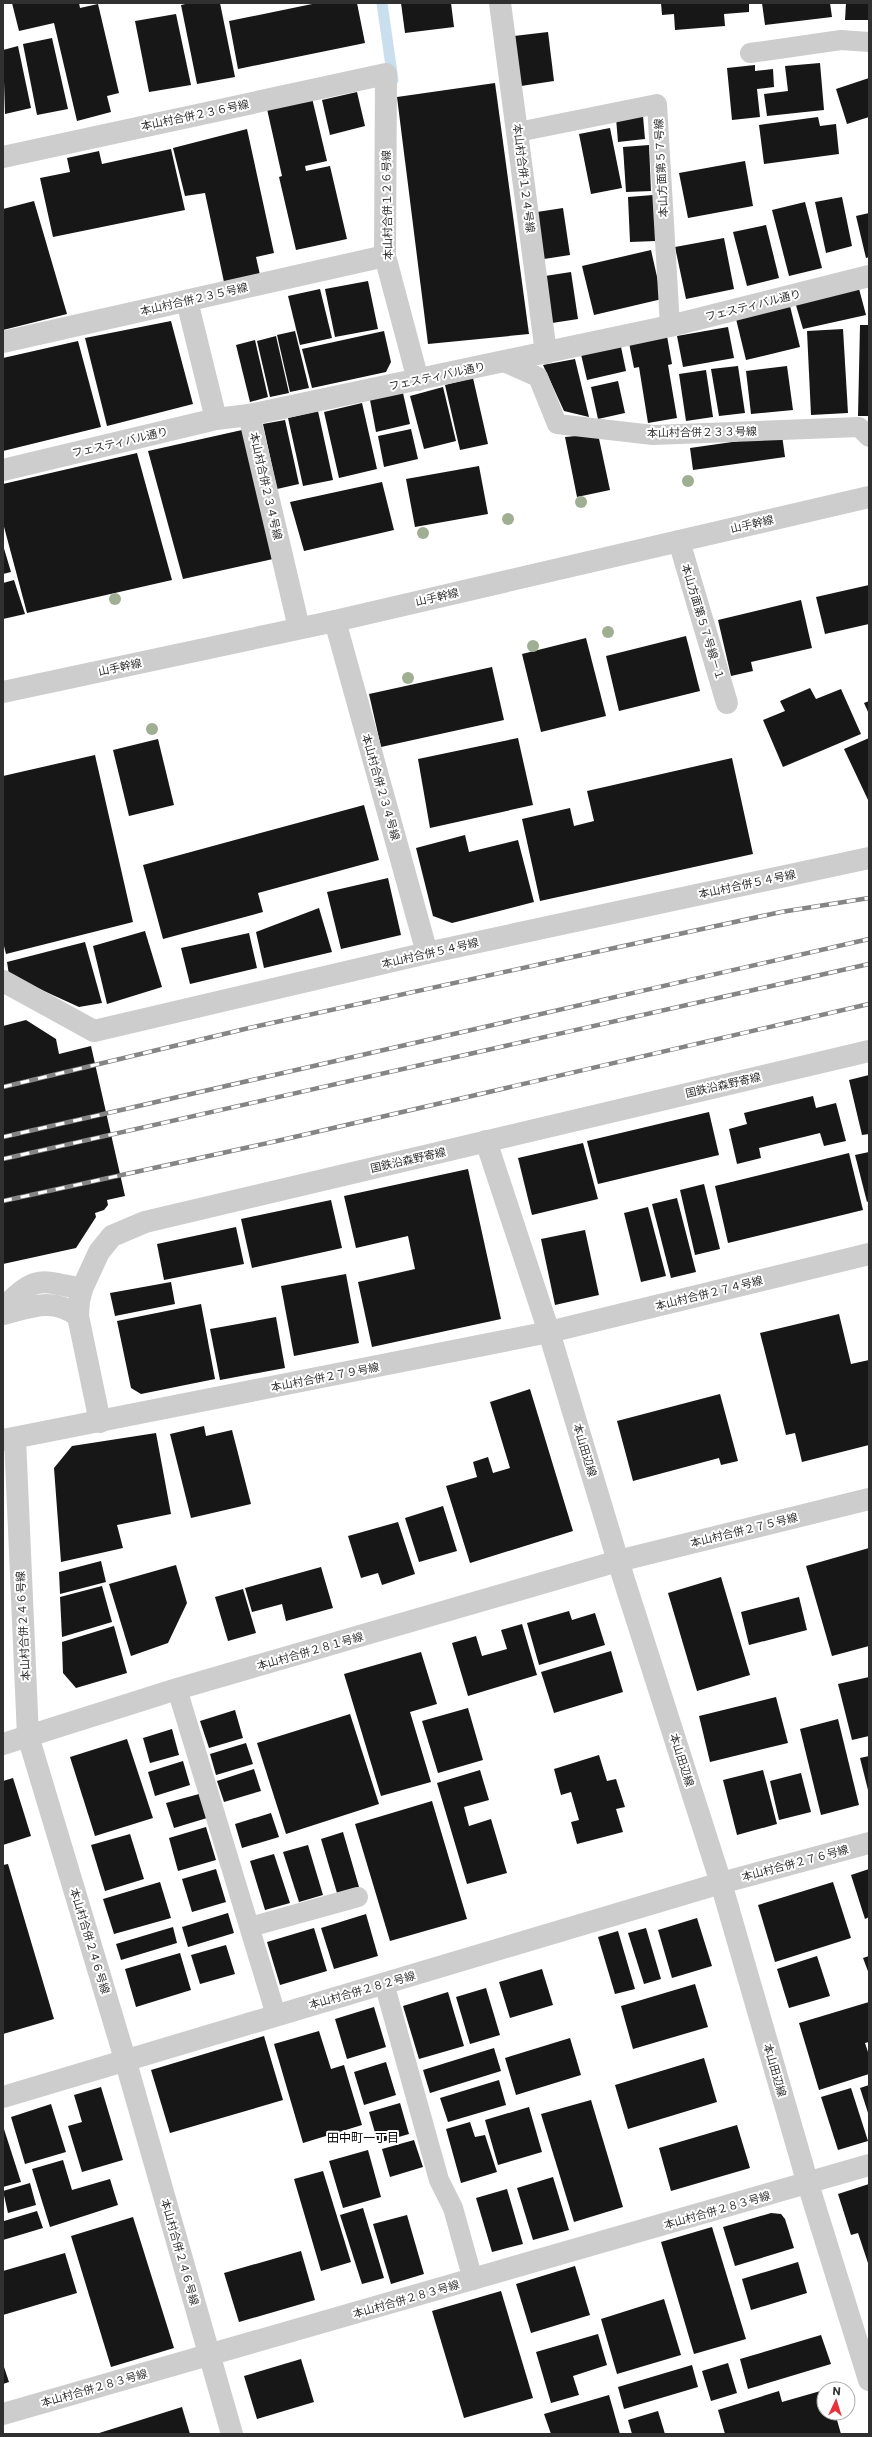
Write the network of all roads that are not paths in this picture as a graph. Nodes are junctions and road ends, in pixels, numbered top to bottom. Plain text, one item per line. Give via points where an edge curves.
1 (500, 3) edge
2 (869, 42) edge
3 (750, 53) dead end
4 (386, 74) joint
5 (518, 132) junction
6 (3, 156) edge
7 (385, 256) junction
8 (869, 276) edge
9 (187, 301) junction
10 (670, 326) junction
11 (3, 342) edge
12 (546, 353) junction
13 (504, 362) junction
14 (418, 380) junction
15 (249, 415) junction
16 (216, 419) junction
17 (869, 437) edge
18 (3, 470) edge
19 (869, 497) edge
20 (679, 541) junction
21 (335, 621) junction
22 (299, 628) junction
23 (3, 692) edge
24 (727, 703) dead end
25 (869, 858) edge
26 (427, 953) junction
27 (3, 981) edge
28 (869, 1051) edge
29 (486, 1141) junction
30 (869, 1254) edge
31 (82, 1289) junction
32 (3, 1308) edge
33 (3, 1314) edge
34 (78, 1316) junction
35 (549, 1332) junction
36 (100, 1422) junction
37 (9, 1439) edge
38 (869, 1499) edge
39 (618, 1561) junction
40 (177, 1689) junction
41 (28, 1736) junction
42 (3, 1744) edge
43 (869, 1843) edge
44 (721, 1883) junction
45 (358, 1897) dead end
46 (250, 1927) junction
47 (384, 1983) junction
48 (276, 2015) junction
49 (125, 2060) junction
50 (3, 2097) edge
51 (869, 2165) edge
52 (808, 2184) junction
53 (473, 2280) junction
54 (209, 2355) junction
55 (869, 2380) edge
56 (3, 2414) edge
57 (232, 2434) edge

1 - 5 street, 本山村合併１２４号線
2 - 3 lane via 841,40
4 - 6 street, 本山村合併２３６号線
4 - 7 street, 本山村合併１２６号線
5 - 10 lane, 本山方面第５７号線 via 657,104
5 - 12 street, 本山村合併１２４号線
7 - 9 street, 本山村合併２３５号線
7 - 14 street, 本山村合併１２６号線
8 - 10 street, フェスティバル通り
9 - 11 street, 本山村合併２３５号線
9 - 16 street
10 - 12 street, フェスティバル通り
12 - 13 street, フェスティバル通り
13 - 14 street, フェスティバル通り
13 - 17 lane, 本山村合併２３３号線 via 538,378 558,424 653,435 859,427
14 - 15 street, フェスティバル通り
15 - 16 street, フェスティバル通り
15 - 22 street, 本山村合併２３４号線
16 - 18 street, フェスティバル通り
19 - 20 street, 山手幹線
20 - 21 street, 山手幹線
20 - 24 street, 本山方面第５７号線－１
21 - 22 street, 山手幹線
21 - 26 street, 本山村合併２３４号線
22 - 23 street, 山手幹線
25 - 26 street, 本山村合併５４号線
26 - 27 street, 本山村合併５４号線 via 94,1031
28 - 29 street, 国鉄沿森野寄線
29 - 31 street, 国鉄沿森野寄線 via 145,1222 112,1236 99,1252
29 - 35 street, 本山田辺線
30 - 35 street, 本山村合併２７４号線
31 - 32 street via 44,1281 30,1284
31 - 34 street, 国鉄沿森野寄線
33 - 34 street via 35,1306 58,1304
34 - 36 street
35 - 36 street, 本山村合併２７９号線
35 - 39 street, 本山田辺線
36 - 37 street, 本山村合併２７９号線
37 - 41 street, 本山村合併２４６号線
38 - 39 street, 本山村合併２７５号線
39 - 40 street, 本山村合併２８１号線
39 - 44 street, 本山田辺線
40 - 41 street, 本山村合併２８１号線
40 - 46 lane
41 - 42 street, 本山村合併２８１号線
41 - 49 street, 本山村合併２４６号線
43 - 44 street, 本山村合併２７６号線
44 - 47 street, 本山村合併２８２号線
44 - 52 street, 本山田辺線
45 - 46 lane
46 - 48 lane
47 - 48 street, 本山村合併２８２号線
47 - 53 lane via 439,2180 453,2208
48 - 49 street, 本山村合併２８２号線
49 - 50 street, 本山村合併２８２号線
49 - 54 street, 本山村合併２４６号線
51 - 52 street, 本山村合併２８３号線
52 - 53 street, 本山村合併２８３号線
52 - 55 street, 本山田辺線
53 - 54 street, 本山村合併２８３号線
54 - 56 street, 本山村合併２８３号線
54 - 57 street, 本山村合併２４６号線

